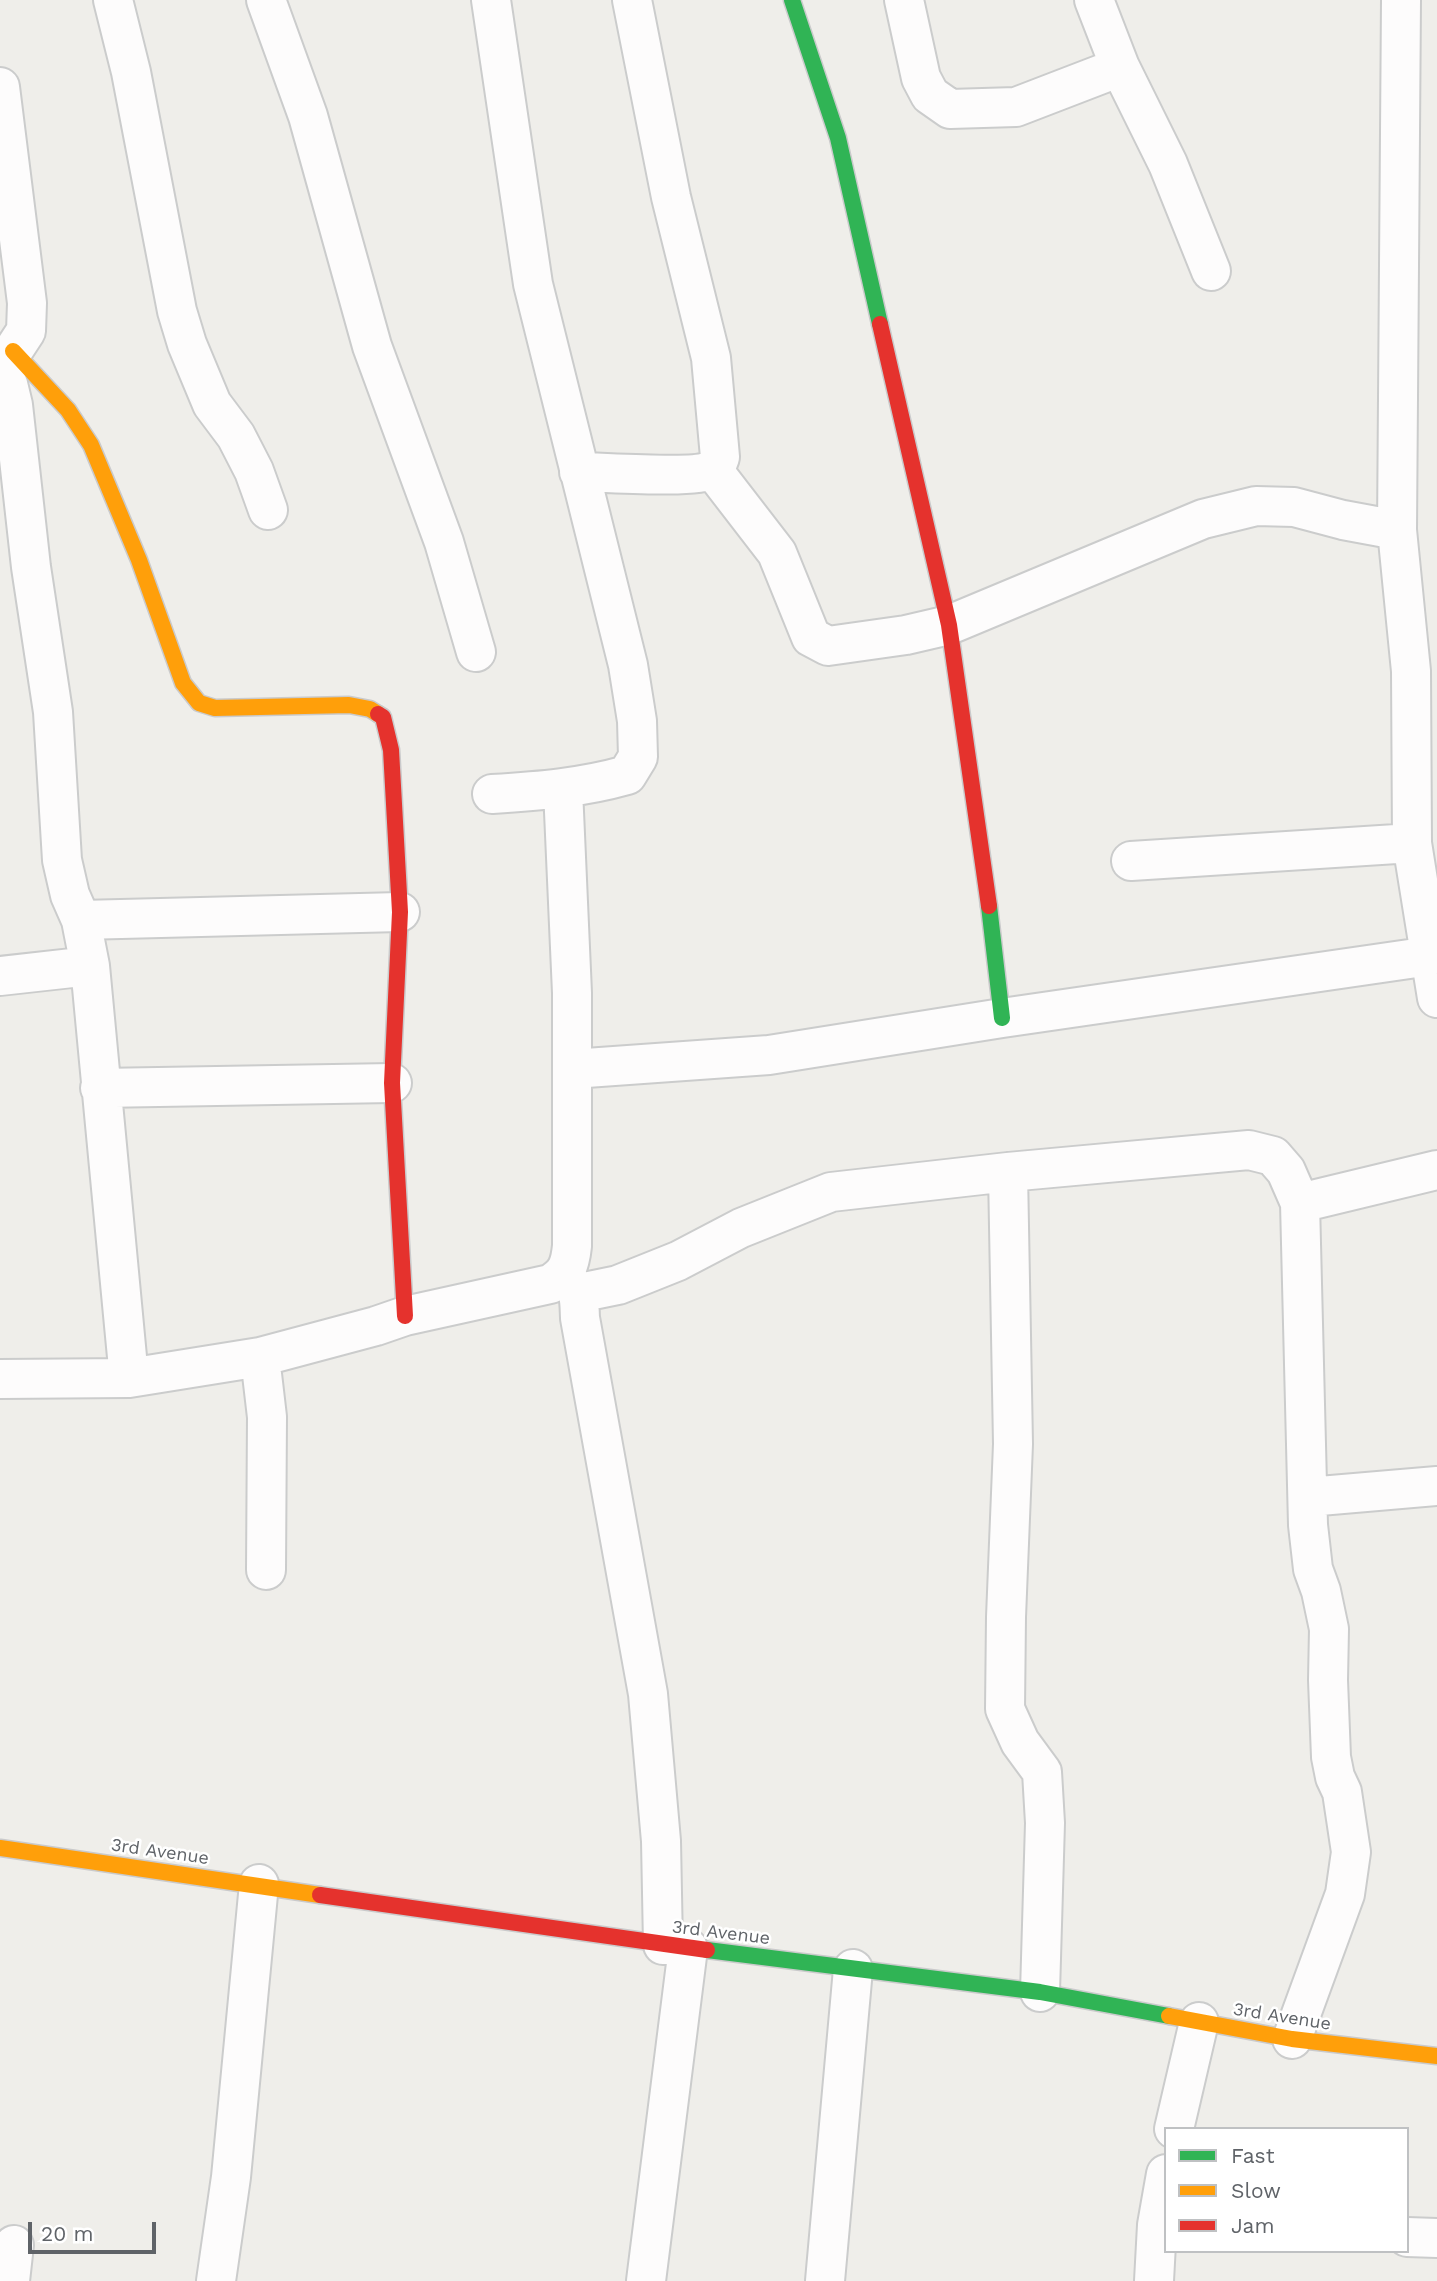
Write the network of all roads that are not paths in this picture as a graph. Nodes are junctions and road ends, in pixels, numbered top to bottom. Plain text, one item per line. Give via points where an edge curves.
1 (113, 0) edge
2 (266, 0) edge
3 (491, 0) edge
4 (632, 0) edge
5 (792, 0) edge
6 (904, 0) edge
7 (1094, 0) edge
8 (1401, 0) edge
9 (1120, 67) junction
10 (0, 87) edge
11 (1211, 271) dead end
12 (4, 363) edge
13 (713, 470) junction
14 (579, 472) junction
15 (268, 510) dead end
16 (1397, 530) junction
17 (16, 568) edge
18 (949, 625) junction
19 (476, 652) dead end
20 (563, 789) junction
21 (492, 794) dead end
22 (1412, 843) junction
23 (1131, 861) dead end
24 (400, 912) junction
25 (81, 920) junction
26 (1430, 956) junction
27 (90, 966) junction
28 (0, 976) edge
29 (1437, 998) edge
30 (1002, 1018) junction
31 (572, 1069) junction
32 (392, 1083) junction
33 (100, 1088) junction
34 (1437, 1170) edge
35 (1008, 1172) junction
36 (1300, 1203) junction
37 (571, 1285) junction
38 (405, 1316) junction
39 (260, 1357) junction
40 (130, 1378) junction
41 (0, 1379) edge
42 (1437, 1486) edge
43 (1308, 1497) junction
44 (266, 1570) dead end
45 (0, 1848) edge
46 (258, 1884) junction
47 (675, 1947) junction
48 (853, 1969) junction
49 (1040, 1992) junction
50 (1199, 2022) junction
51 (1292, 2039) junction
52 (1437, 2056) edge
53 (1174, 2127) edge
54 (1164, 2194) edge
55 (1161, 2225) edge
56 (1409, 2237) edge
57 (1437, 2238) edge
58 (216, 2281) edge
59 (646, 2281) edge
60 (825, 2281) edge
61 (1154, 2281) edge

1 - 15 street via 177,312 212,404 236,436
2 - 19 street via 307,116 372,346 444,542
3 - 14 street via 533,284
4 - 13 street via 671,197 711,358 720,457
5 - 18 street via 838,138
6 - 9 street via 921,78 930,95 950,109 1016,107
7 - 9 street
8 - 16 street
9 - 11 street via 1168,164
10 - 12 street via 27,303 26,331
12 - 17 street via 13,405
12 - 24 street via 35,377 68,410 91,445 183,683 199,703 215,708 349,705 383,717 391,750
13 - 14 street via 692,474
13 - 18 street via 777,552 811,637 828,646
14 - 20 street via 628,665 638,757 627,775
16 - 18 street via 1294,507 1256,506 1203,519
16 - 22 street via 1410,671
17 - 25 street via 54,712 62,860
18 - 30 street
20 - 21 street
20 - 31 street
22 - 23 street
22 - 26 street
24 - 25 street
24 - 32 street
25 - 27 street
26 - 29 street
26 - 30 street
27 - 28 street
27 - 33 street
30 - 31 street via 769,1055
31 - 37 street
32 - 33 street
32 - 38 street
33 - 40 street
34 - 36 street
35 - 36 street via 1249,1150 1273,1156 1286,1171
35 - 37 street via 831,1192 618,1285
35 - 49 street via 1013,1444 1005,1709 1020,1742 1042,1772
36 - 43 street
37 - 38 street via 550,1284
37 - 47 street via 648,1694
38 - 39 street
39 - 40 street
39 - 44 street via 267,1417
40 - 41 street
42 - 43 street
43 - 51 street via 1313,1569 1329,1629 1331,1757 1342,1792 1351,1852 1345,1894
45 - 46 street, 3rd Avenue
46 - 47 street, 3rd Avenue
46 - 58 street via 231,2177
47 - 48 street, 3rd Avenue
47 - 59 street
48 - 49 street, 3rd Avenue
48 - 60 street
49 - 50 street, 3rd Avenue
50 - 51 street, 3rd Avenue
50 - 53 street
51 - 52 street, 3rd Avenue
54 - 55 street
55 - 61 street
56 - 57 street

